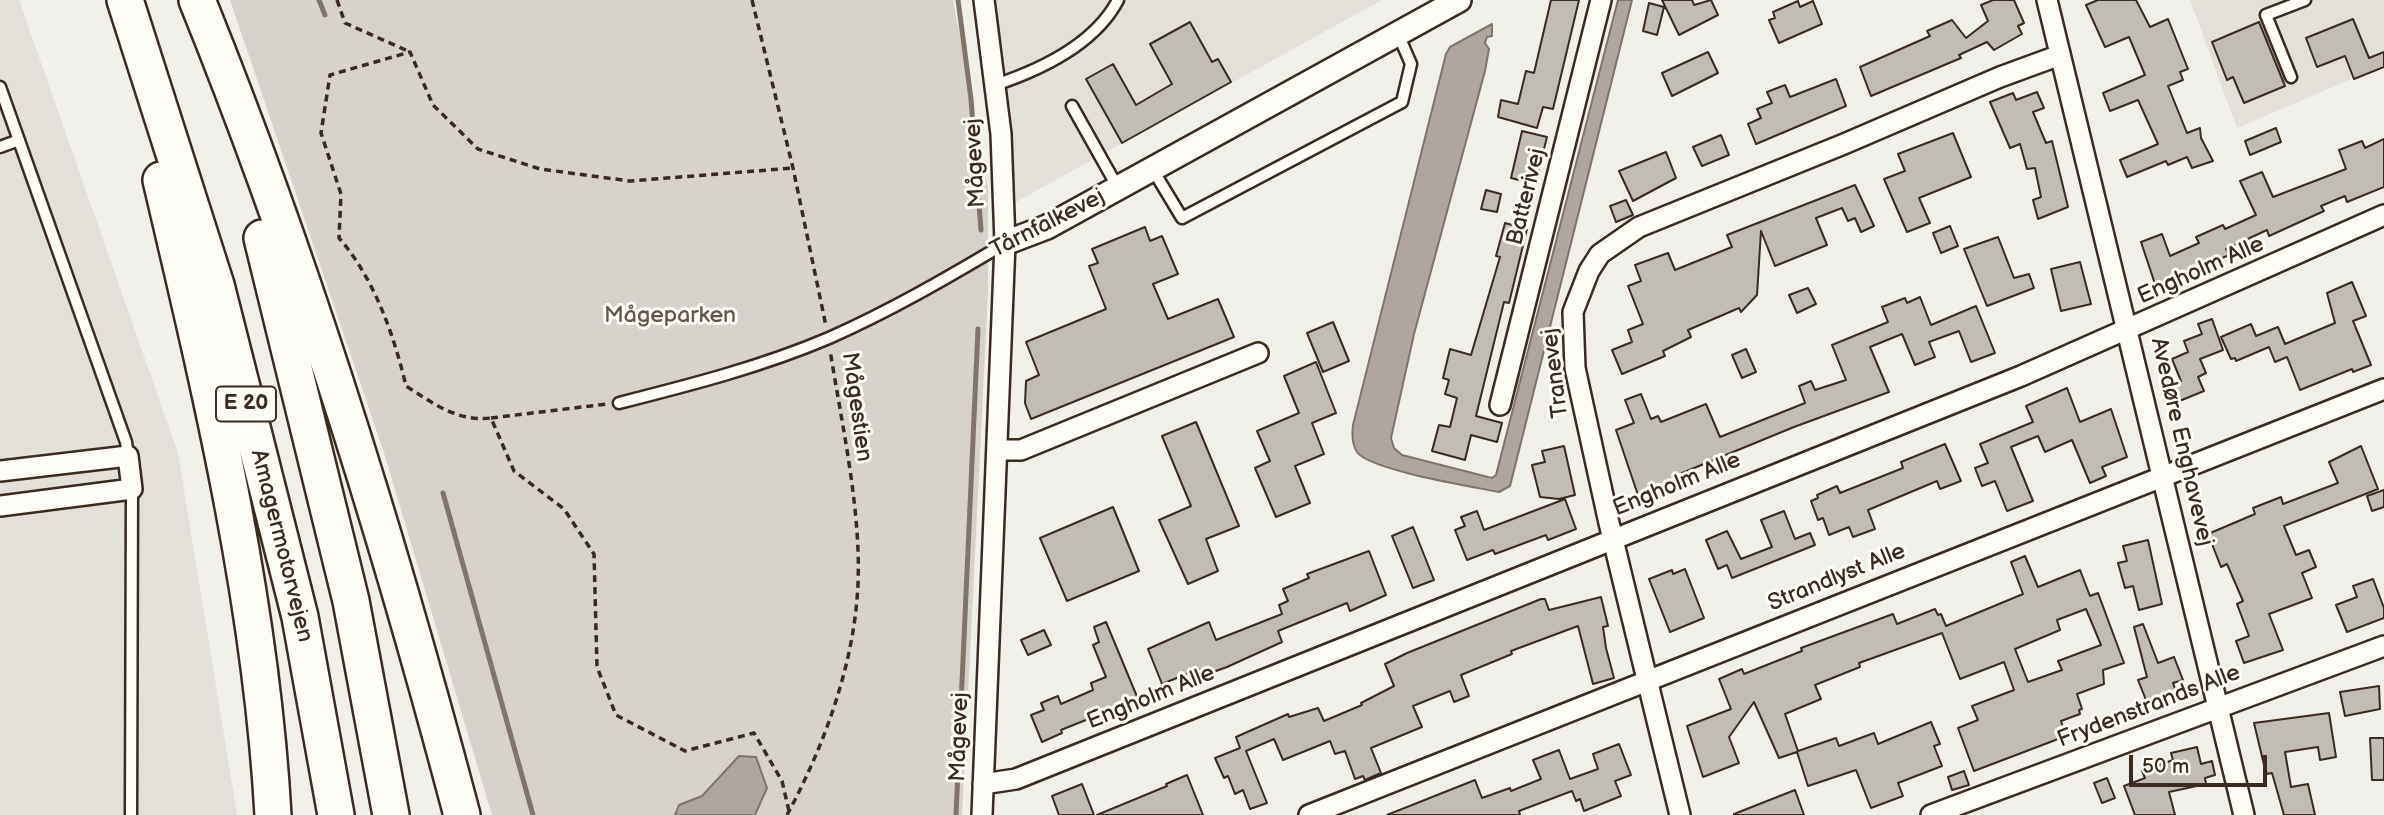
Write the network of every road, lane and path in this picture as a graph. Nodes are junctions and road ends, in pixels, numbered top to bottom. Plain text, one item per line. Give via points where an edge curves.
1 (116, 0) edge
2 (125, 0) edge
3 (188, 0) edge
4 (197, 0) edge
5 (337, 0) edge
6 (752, 0) edge
7 (984, 0) edge
8 (1118, 0) edge
9 (1459, 0) edge
10 (1601, 0) edge
11 (2047, 0) edge
12 (2305, 0) edge
13 (1398, 33) junction
14 (410, 52) junction
15 (2060, 55) junction
16 (2291, 77) dead end
17 (995, 85) junction
18 (0, 87) edge
19 (1072, 106) dead end
20 (19, 140) junction
21 (0, 147) edge
22 (793, 168) junction
23 (1153, 169) junction
24 (1118, 188) junction
25 (2384, 215) edge
26 (1005, 243) junction
27 (2129, 330) junction
28 (828, 338) junction
29 (1258, 354) dead end
30 (2384, 389) edge
31 (619, 403) joint
32 (1500, 405) dead end
33 (491, 418) junction
34 (997, 450) junction
35 (128, 456) junction
36 (0, 471) edge
37 (2164, 475) junction
38 (132, 489) junction
39 (0, 506) edge
40 (1613, 537) junction
41 (2384, 646) edge
42 (1650, 679) junction
43 (2220, 706) junction
44 (983, 784) junction
45 (1966, 809) edge
46 (788, 813) edge
47 (131, 815) edge
48 (272, 815) edge
49 (336, 815) edge
50 (391, 815) edge
51 (462, 815) edge
52 (982, 815) edge
53 (1310, 815) edge
54 (1680, 815) edge
55 (1931, 815) edge
56 (2244, 815) edge

1 - 48 highway via 209,384 247,579 268,743
2 - 49 highway, Amagermotorvejen / E 20 via 219,298 300,617
3 - 50 highway, E 20 via 269,259 351,601
4 - 51 highway via 249,128 372,498
5 - 14 path via 345,23
6 - 22 path, Mågestien
7 - 17 street, Mågevej
8 - 17 lane via 1089,36 1028,74
9 - 13 street, Tårnfalkevej
10 - 32 street, Batterivej
11 - 15 street, Avedøre Enghavevej
12 - 16 lane via 2266,15
13 - 23 street, Tårnfalkevej
13 - 23 lane via 1411,64 1402,102 1182,218
14 - 22 path via 433,105 478,149 540,169 630,181
14 - 33 path via 330,75 321,133 341,194 340,238 354,256 397,344 406,386 445,411 475,420
15 - 27 street, Avedøre Enghavevej
15 - 40 street, Tranevej via 1639,227 1600,254 1580,289 1572,337 1580,397
17 - 26 street, Mågevej
18 - 20 lane
19 - 24 lane
20 - 21 lane
20 - 35 lane
22 - 28 path, Mågestien
23 - 24 street, Tårnfalkevej
24 - 26 street, Tårnfalkevej via 1047,227
25 - 27 street, Engholm Alle
26 - 28 lane, Tårnfalkevej via 919,294
26 - 34 street, Mågevej
27 - 37 street, Avedøre Enghavevej
27 - 40 street, Engholm Alle
28 - 31 lane, Tårnfalkevej via 725,376
28 - 46 path, Mågestien via 853,511 857,598 830,719
29 - 34 street via 1021,450
30 - 37 street, Strandlyst Alle
31 - 33 path
33 - 46 path via 514,471 564,509 594,555 597,667 616,715 685,751 754,733 782,781
34 - 44 street, Mågevej
35 - 36 street
35 - 38 street
37 - 42 street, Strandlyst Alle
37 - 43 street, Avedøre Enghavevej
38 - 39 street
38 - 47 lane
40 - 42 street, Tranevej
40 - 44 street, Engholm Alle via 1016,779
41 - 43 street, Frydenstrands Alle
42 - 53 street, Strandlyst Alle
42 - 54 street, Tranevej
43 - 45 street, Frydenstrands Alle
43 - 56 street, Avedøre Enghavevej
44 - 52 street, Mågevej
45 - 55 street, Frydenstrands Alle

